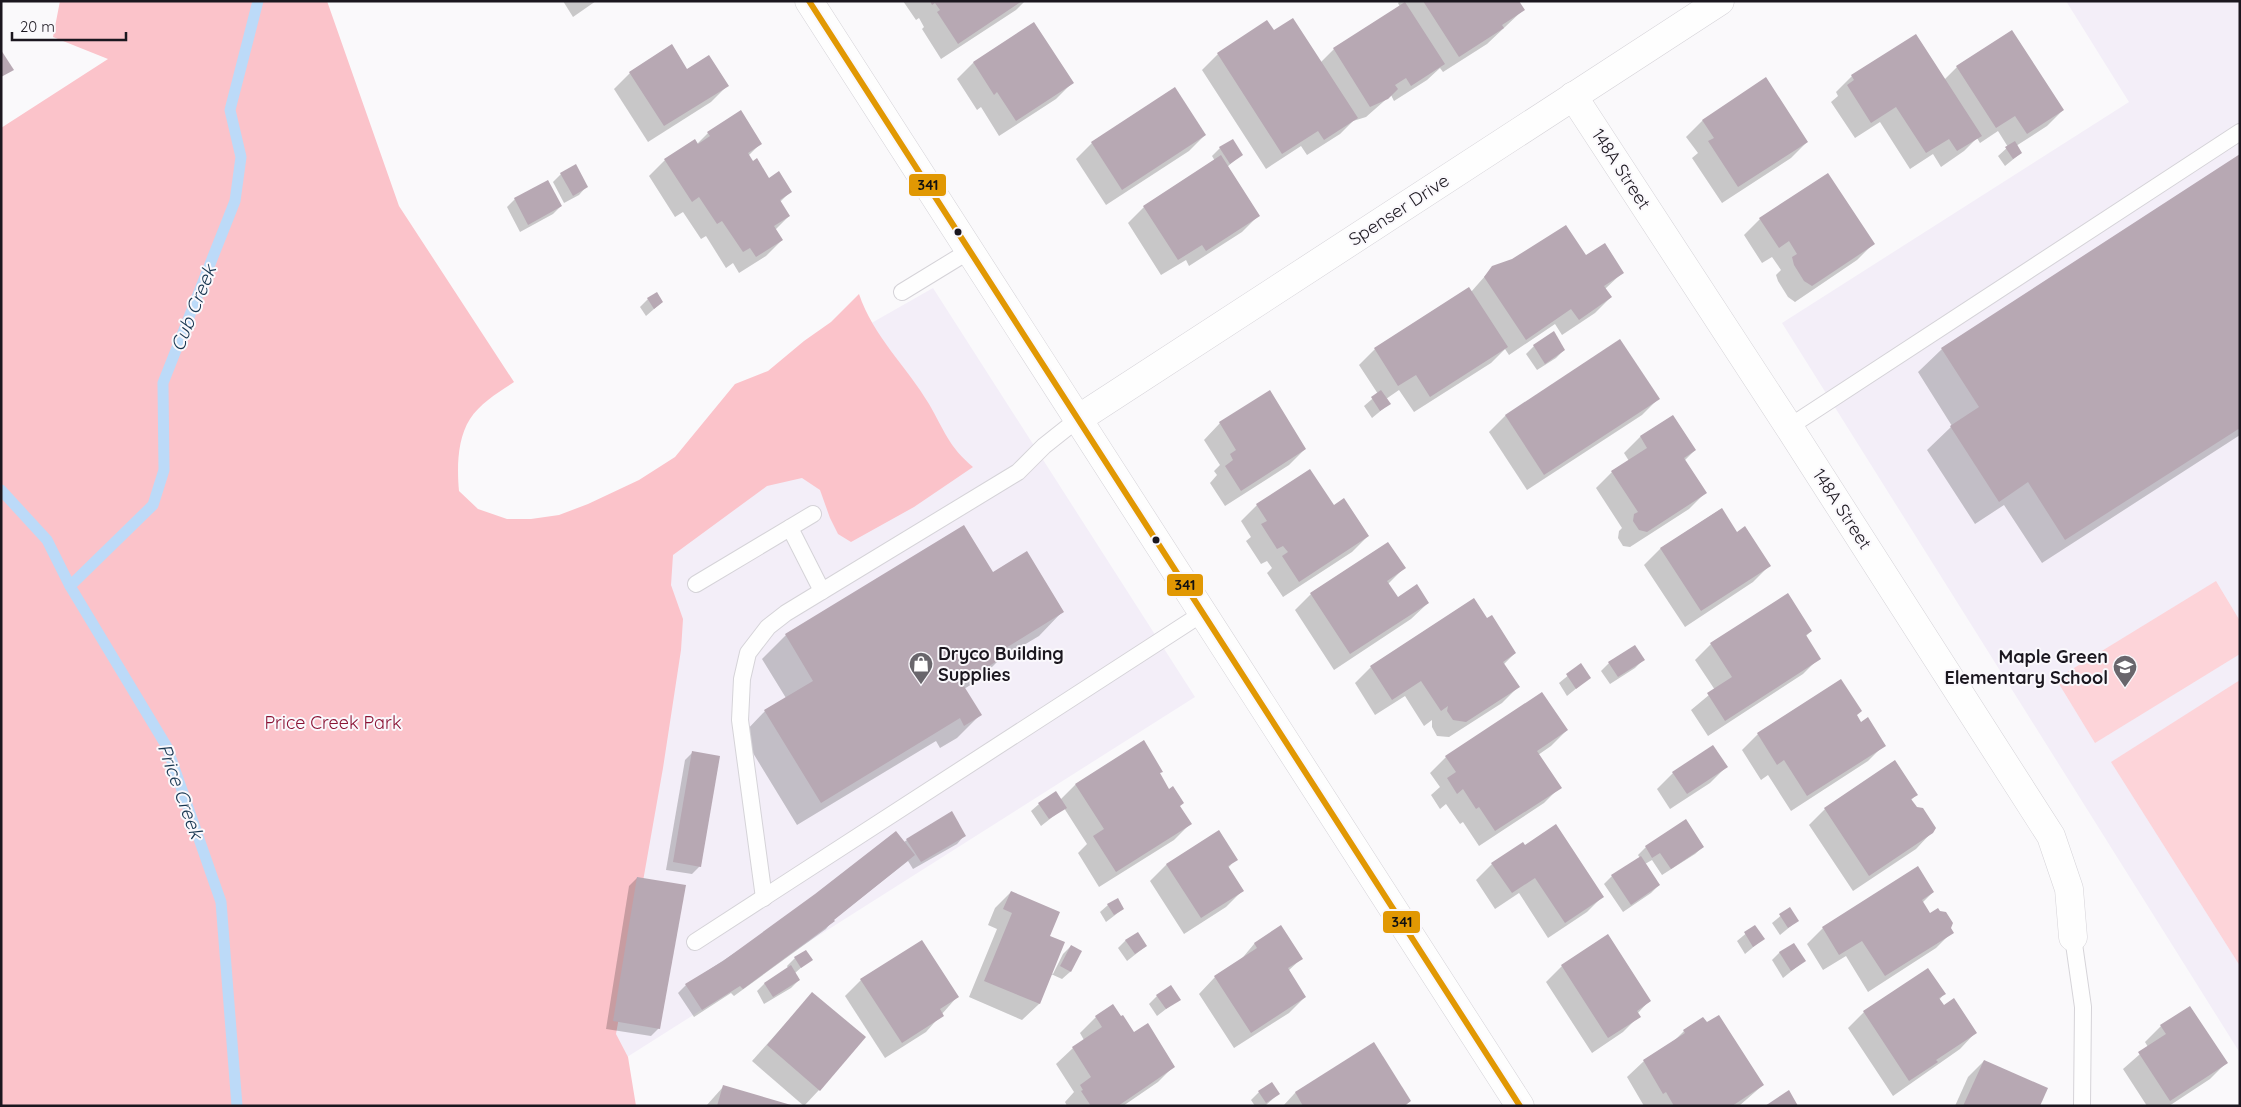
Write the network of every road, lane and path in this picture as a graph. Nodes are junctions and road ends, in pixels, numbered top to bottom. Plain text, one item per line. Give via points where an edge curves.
1 (809, 1) edge
2 (1720, 1) edge
3 (1574, 96) junction
4 (2240, 132) edge
5 (969, 251) junction
6 (902, 292) dead end
7 (1078, 419) junction
8 (1789, 427) junction
9 (813, 514) dead end
10 (790, 528) junction
11 (696, 584) dead end
12 (822, 591) junction
13 (1203, 613) junction
14 (764, 898) junction
15 (2073, 937) joint
16 (695, 942) dead end
17 (1520, 1106) edge
18 (2082, 1106) edge

1 - 5 street
2 - 3 street, Spenser Drive
3 - 7 street, Spenser Drive
3 - 8 street, 148A Street
4 - 8 lane
5 - 6 lane
5 - 7 street
7 - 12 lane via 1018,472
7 - 13 street
8 - 15 street, 148A Street via 2051,836 2069,889
9 - 10 lane
10 - 11 lane
10 - 12 lane
12 - 14 lane via 768,627 748,653 742,679 740,720
13 - 14 lane
13 - 17 street
14 - 16 lane
15 - 18 lane via 2083,1007

